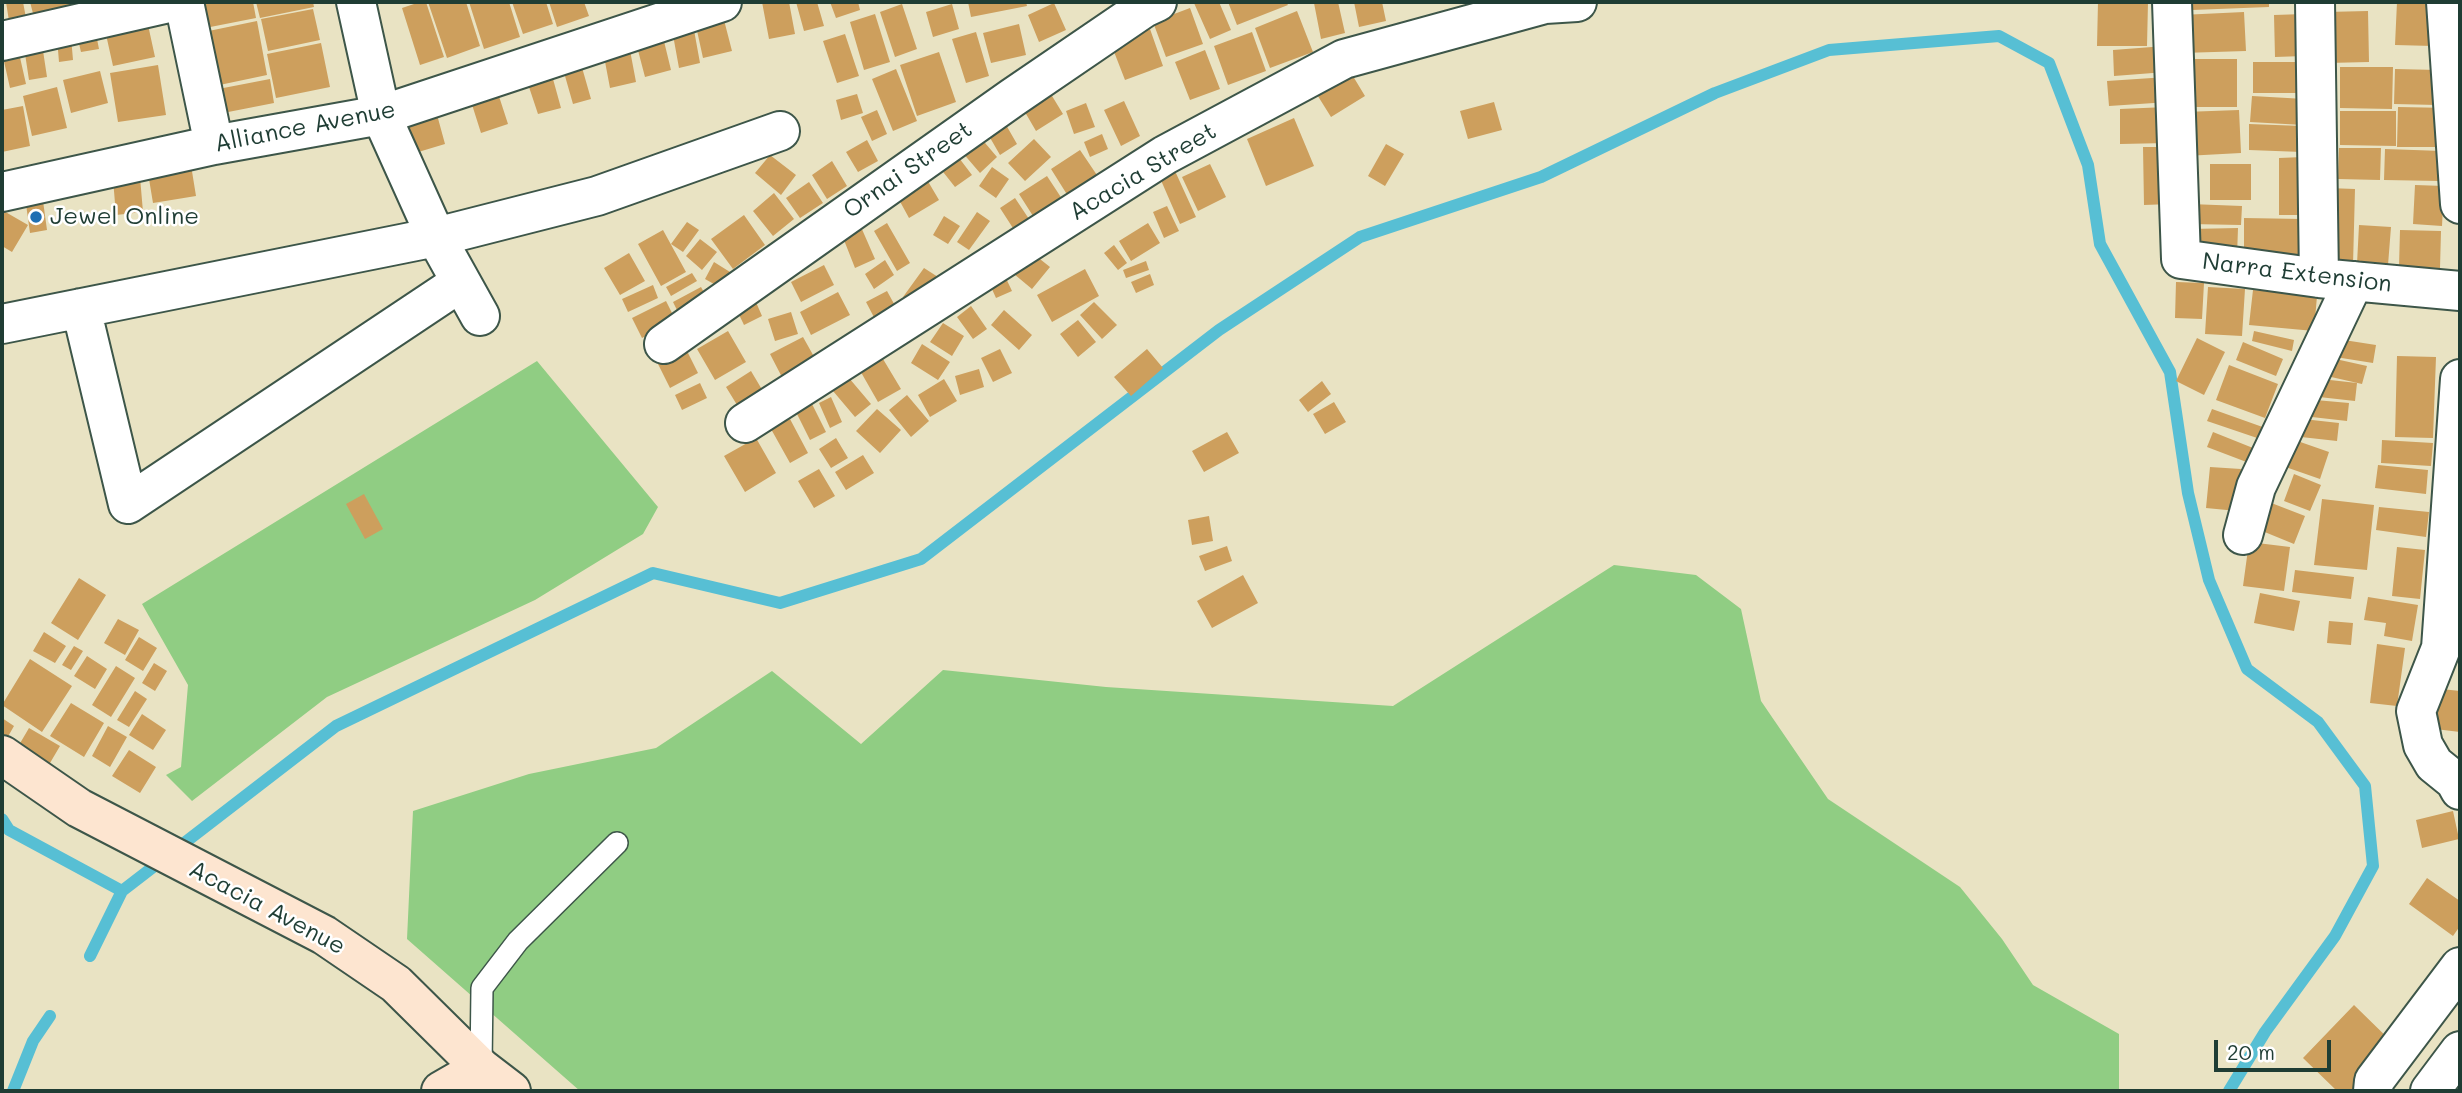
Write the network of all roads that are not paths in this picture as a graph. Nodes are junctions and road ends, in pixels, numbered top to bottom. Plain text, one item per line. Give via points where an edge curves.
1 (173, 2) edge
2 (184, 2) edge
3 (356, 2) edge
4 (722, 2) edge
5 (1157, 2) edge
6 (1577, 2) edge
7 (2172, 2) edge
8 (2315, 2) edge
9 (2446, 2) edge
10 (2, 41) edge
11 (381, 115) junction
12 (780, 131) dead end
13 (214, 145) junction
14 (3, 184) edge
15 (2460, 204) edge
16 (436, 237) junction
17 (2336, 279) junction
18 (461, 282) junction
19 (2460, 291) edge
20 (81, 308) junction
21 (480, 316) dead end
22 (2, 324) edge
23 (664, 344) dead end
24 (2460, 379) edge
25 (745, 423) dead end
26 (2244, 535) dead end
27 (2, 755) edge
28 (2460, 790) edge
29 (617, 843) dead end
30 (2460, 967) edge
31 (2460, 1051) edge
32 (481, 1068) junction
33 (441, 1091) edge
34 (511, 1091) edge
35 (2373, 1091) edge
36 (2430, 1091) edge

1 - 10 street
2 - 13 street
3 - 11 street
4 - 11 street, Alliance Avenue
5 - 23 street, Ornai Street via 1012,98
6 - 25 street, Acacia Street via 1545,4 1344,59 1165,155
7 - 17 street, Narra Extension via 2181,259
8 - 17 street
9 - 15 street
11 - 13 street, Alliance Avenue
11 - 16 street
12 - 16 street via 597,196
13 - 14 street, Alliance Avenue
16 - 18 street
16 - 20 street
17 - 19 street, Narra Extension
17 - 26 street via 2256,487
18 - 20 street via 128,504
18 - 21 street
20 - 22 street
24 - 28 street via 2441,648 2416,711 2423,745 2434,764
27 - 32 street, Acacia Avenue via 79,808 324,935 396,984
29 - 32 lane via 518,941 482,988
30 - 35 street via 2374,1081
31 - 36 street
32 - 33 street
32 - 34 street, Acacia Avenue

